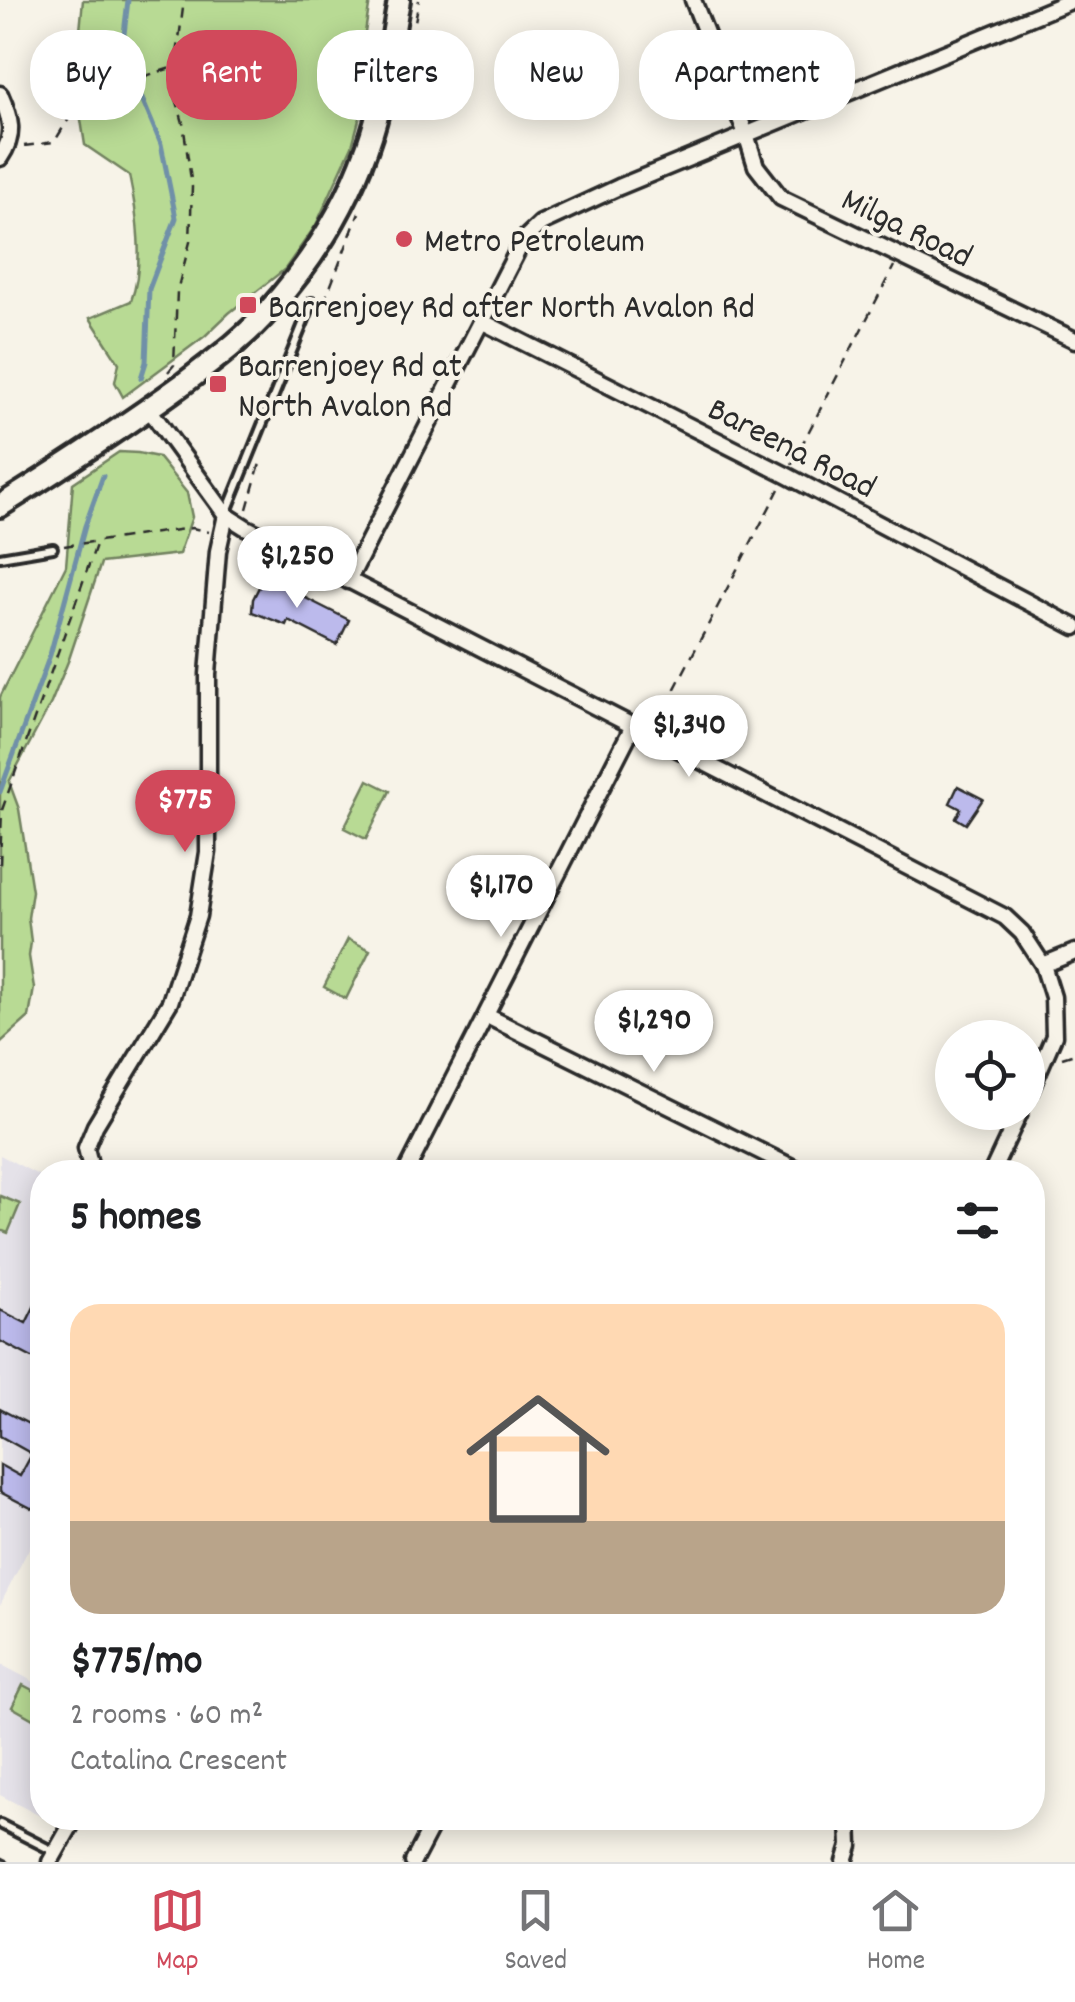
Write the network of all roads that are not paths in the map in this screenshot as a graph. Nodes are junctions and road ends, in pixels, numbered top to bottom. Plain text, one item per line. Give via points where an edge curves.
1 (399, 0) edge
2 (694, 0) edge
3 (1073, 0) edge
4 (0, 94) edge
5 (746, 134) junction
6 (5, 150) edge
7 (312, 302) dead end
8 (481, 321) junction
9 (1075, 340) edge
10 (148, 409) junction
11 (0, 506) edge
12 (226, 515) junction
13 (52, 548) dead end
14 (0, 557) edge
15 (348, 580) junction
16 (1075, 627) edge
17 (633, 726) junction
18 (1075, 952) edge
19 (1043, 965) junction
20 (487, 1016) junction
21 (1045, 1057) edge
22 (1012, 1130) edge
23 (89, 1160) edge
24 (412, 1160) edge
25 (778, 1160) edge
26 (998, 1160) edge
27 (0, 1824) edge
28 (68, 1830) edge
29 (430, 1830) edge
30 (849, 1830) edge
31 (53, 1857) edge
32 (413, 1862) edge
33 (846, 1862) edge

1 - 10 main road via 367,148 308,262 228,350
2 - 5 street, Milga Road
3 - 5 street
4 - 6 street via 9,116
5 - 8 street via 542,223 523,240
5 - 9 street, Milga Road via 756,166 781,198
7 - 12 lane
8 - 15 street
8 - 16 street, Bareena Road
10 - 11 main road
10 - 12 street
12 - 15 street
12 - 23 street via 208,674 208,852 198,916 170,1002 94,1126
13 - 14 lane
15 - 17 street
17 - 19 street via 1005,917
17 - 20 street
18 - 19 street
19 - 21 street via 1053,996 1054,1036
20 - 24 street
20 - 25 street
22 - 26 street
27 - 31 lane
28 - 31 street
29 - 32 street
30 - 33 street

